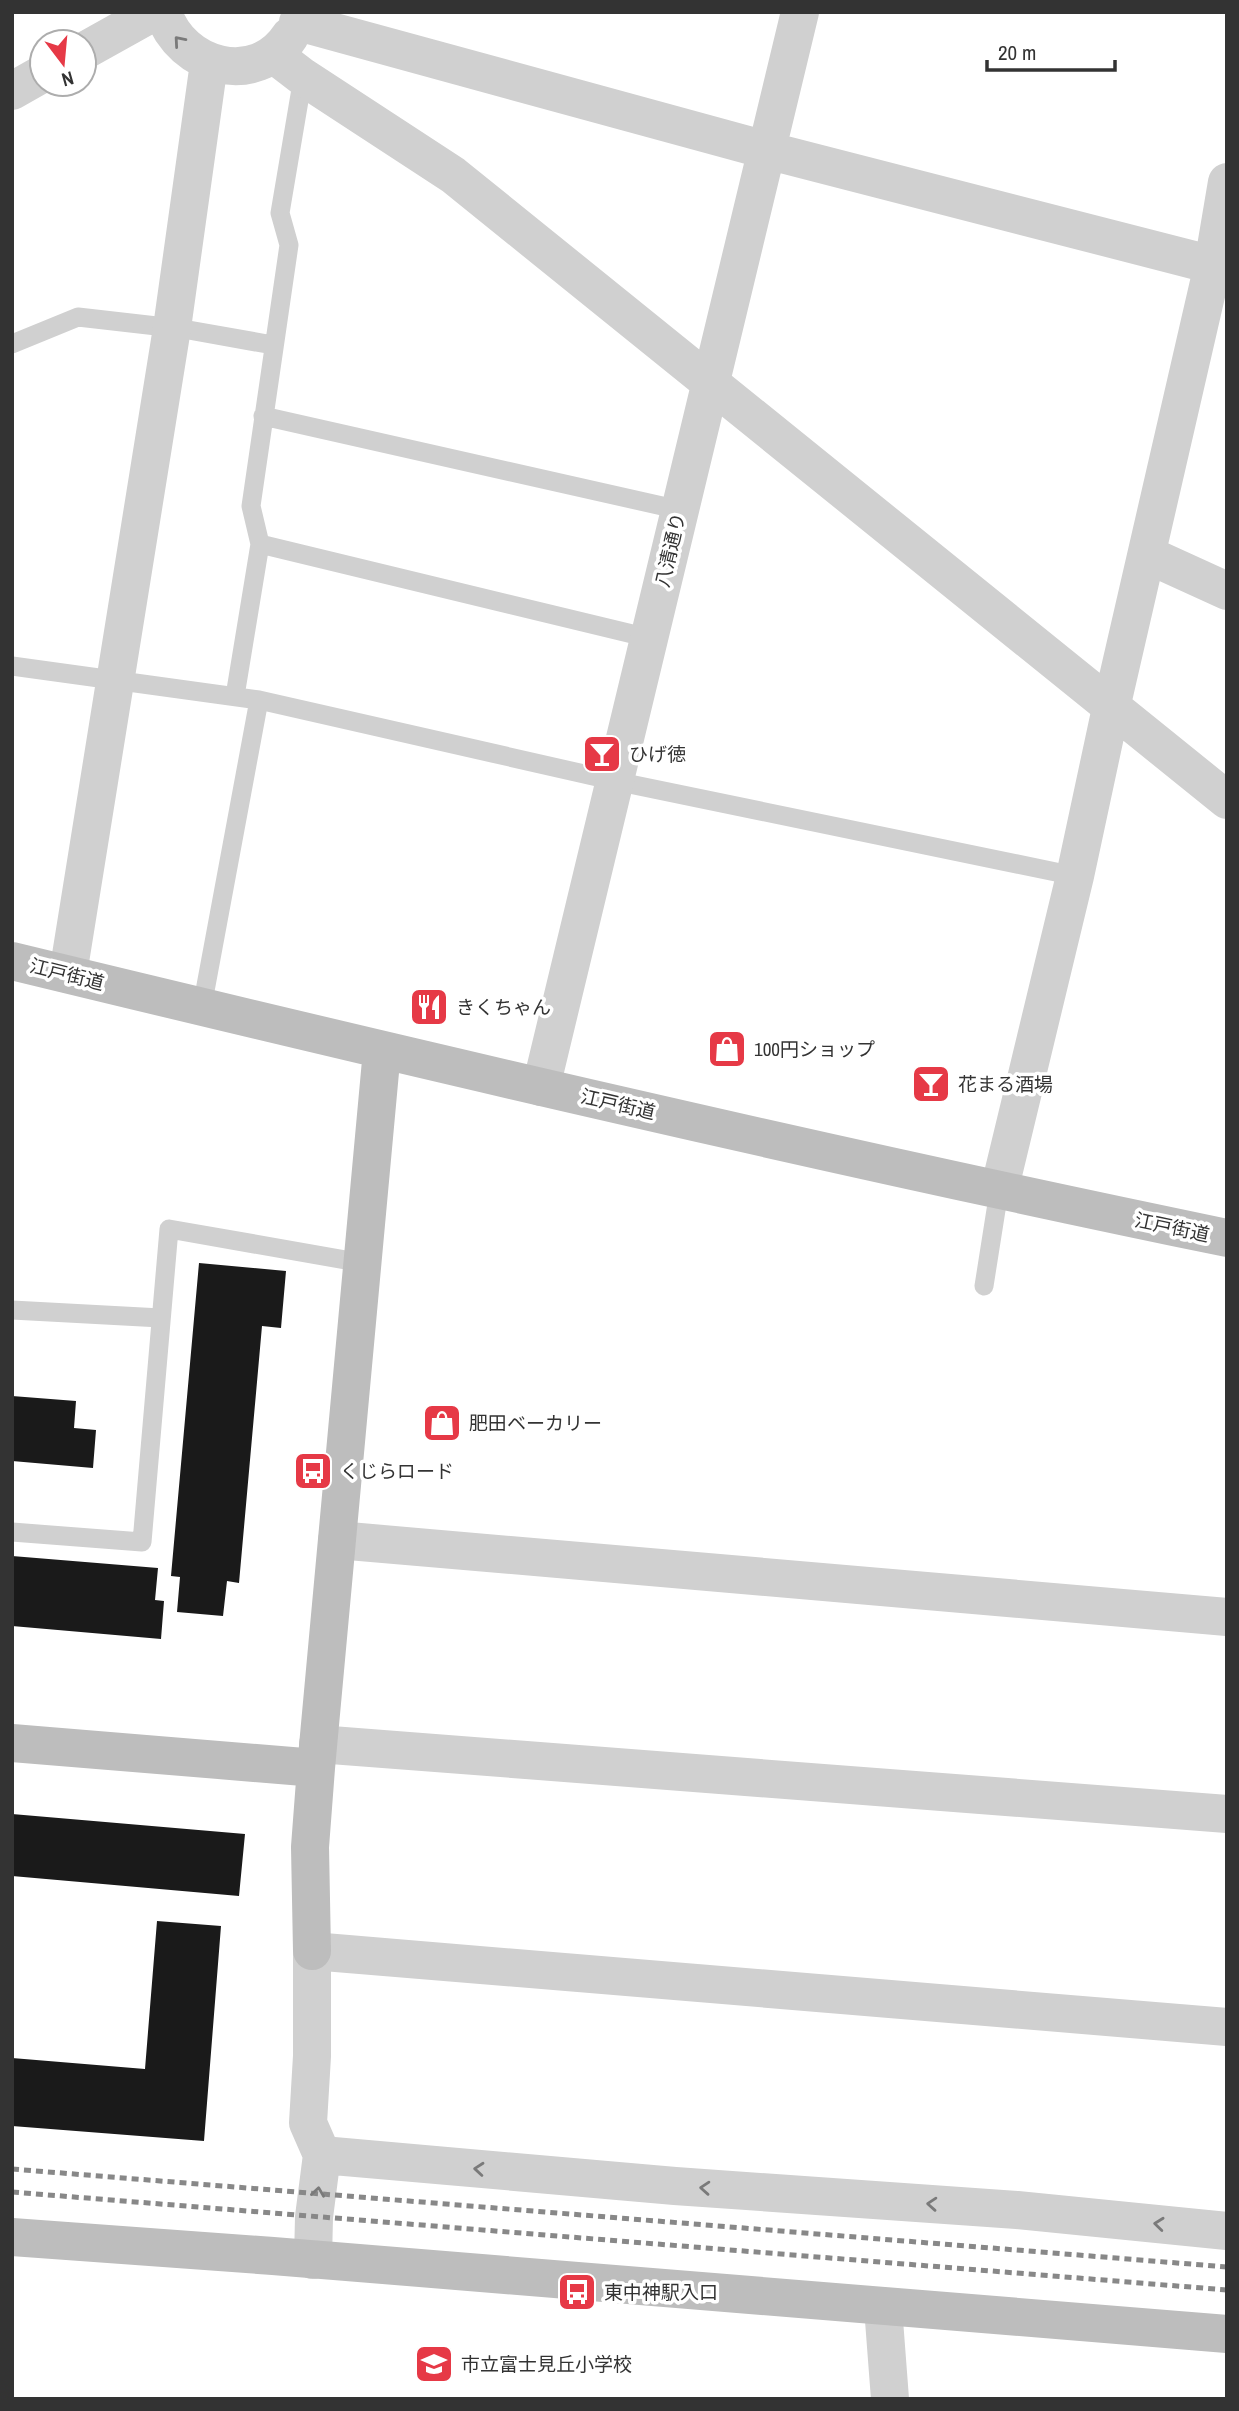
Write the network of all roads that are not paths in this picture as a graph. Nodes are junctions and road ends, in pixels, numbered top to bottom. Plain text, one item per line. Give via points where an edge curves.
1 (154, 12) edge
2 (163, 12) edge
3 (800, 12) edge
4 (300, 17) edge
5 (98, 43) edge
6 (273, 54) junction
7 (209, 63) junction
8 (303, 77) junction
9 (28, 82) edge
10 (12, 91) edge
11 (766, 149) junction
12 (1227, 182) edge
13 (1213, 265) junction
14 (172, 328) junction
15 (12, 344) edge
16 (273, 345) junction
17 (711, 383) junction
18 (263, 416) junction
19 (680, 510) junction
20 (260, 544) junction
21 (1148, 555) junction
22 (1227, 591) edge
23 (649, 638) junction
24 (12, 666) edge
25 (117, 679) junction
26 (235, 696) junction
27 (259, 700) junction
28 (1111, 708) junction
29 (615, 781) junction
30 (1227, 800) edge
31 (1075, 876) junction
32 (12, 961) edge
33 (68, 974) junction
34 (202, 1007) junction
35 (382, 1050) junction
36 (541, 1087) junction
37 (999, 1191) junction
38 (1227, 1238) edge
39 (363, 1263) junction
40 (984, 1286) dead end
41 (12, 1310) edge
42 (161, 1318) junction
43 (12, 1532) edge
44 (337, 1540) junction
45 (1227, 1617) edge
46 (12, 1743) edge
47 (317, 1756) junction
48 (1227, 1814) edge
49 (312, 1951) junction
50 (1227, 2027) edge
51 (322, 2155) junction
52 (1227, 2231) edge
53 (12, 2237) edge
54 (313, 2260) junction
55 (883, 2307) junction
56 (1227, 2334) edge
57 (890, 2399) edge

1 - 5 street
7 -> 2 street via 178,41
3 - 11 street, 八清通り
4 - 6 street via 288,40
4 - 11 street
6 - 7 street via 253,63
6 - 8 street
7 - 14 street
8 - 16 lane via 280,213 289,245
8 - 17 street via 453,175
9 - 10 street
11 - 13 street
11 - 17 street, 八清通り
12 - 13 street
13 - 21 street
14 - 15 lane via 78,317
14 - 16 lane
14 - 25 street
16 - 18 lane
17 - 19 street, 八清通り
17 - 28 street
18 - 19 lane
18 - 20 lane via 251,506
19 - 23 street, 八清通り
20 - 23 lane
20 - 26 lane
21 - 22 street
21 - 28 street
23 - 29 street, 八清通り
24 - 25 lane
25 - 26 lane
25 - 33 street
26 - 27 lane
27 - 29 lane
27 - 34 lane
28 - 30 street
28 - 31 street
29 - 31 lane
29 - 36 street, 八清通り
31 - 37 street
32 - 33 street, 江戸街道
33 - 34 street, 江戸街道
34 - 35 street, 江戸街道
35 - 36 street, 江戸街道
35 - 39 street
36 - 37 street, 江戸街道
37 - 38 street, 江戸街道
37 - 40 lane
39 - 42 lane via 169,1229
39 - 44 street
41 - 42 lane
42 - 43 lane via 142,1542
44 - 45 street
44 - 47 street
46 - 47 street
47 - 48 street
47 - 49 street via 310,1847
49 - 50 street
49 - 51 street via 308,2123
52 -> 51 street
54 -> 51 street
53 - 54 street
54 - 55 street
55 - 56 street
55 - 57 street

